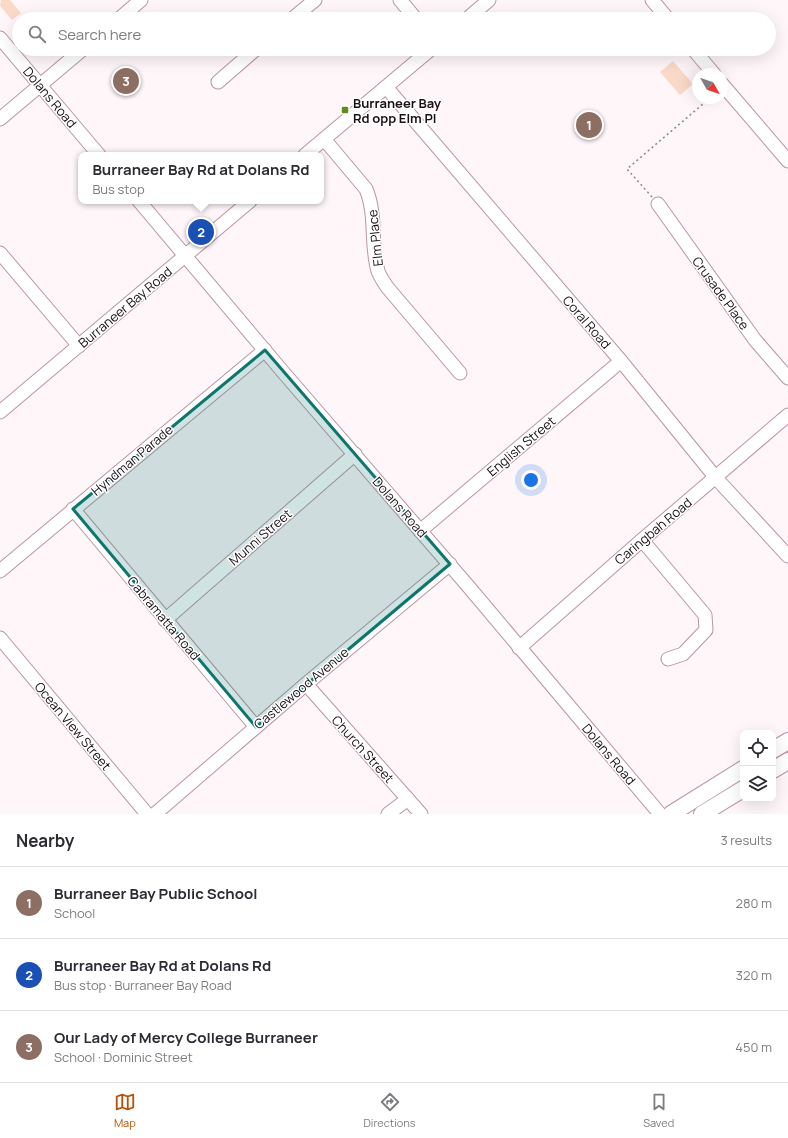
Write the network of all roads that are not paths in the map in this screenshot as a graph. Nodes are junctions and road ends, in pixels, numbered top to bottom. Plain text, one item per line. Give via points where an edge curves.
1 (141, 0) edge
2 (315, 0) edge
3 (400, 0) edge
4 (489, 0) edge
5 (652, 0) edge
6 (127, 12) edge
7 (300, 12) edge
8 (410, 12) edge
9 (475, 12) edge
10 (662, 12) edge
11 (0, 38) edge
12 (12, 52) edge
13 (15, 56) edge
14 (75, 56) edge
15 (248, 56) edge
16 (424, 56) edge
17 (699, 56) edge
18 (709, 68) edge
19 (218, 82) dead end
20 (40, 86) junction
21 (386, 87) junction
22 (728, 91) edge
23 (0, 120) edge
24 (324, 139) junction
25 (96, 152) edge
26 (309, 152) edge
27 (788, 161) edge
28 (141, 204) edge
29 (246, 204) edge
30 (658, 204) road end
31 (0, 252) edge
32 (185, 256) junction
33 (79, 346) junction
34 (265, 350) junction
35 (621, 361) junction
36 (460, 373) dead end
37 (788, 378) edge
38 (0, 412) edge
39 (788, 415) edge
40 (355, 454) junction
41 (716, 478) junction
42 (73, 509) junction
43 (420, 531) junction
44 (642, 540) junction
45 (788, 556) edge
46 (450, 564) junction
47 (0, 571) edge
48 (165, 620) junction
49 (0, 638) edge
50 (519, 648) junction
51 (668, 659) dead end
52 (306, 684) junction
53 (256, 727) junction
54 (788, 740) edge
55 (776, 748) edge
56 (788, 761) edge
57 (776, 768) edge
58 (740, 771) edge
59 (740, 790) edge
60 (408, 799) junction
61 (146, 814) edge
62 (155, 814) edge
63 (388, 814) edge
64 (421, 814) edge
65 (660, 814) edge
66 (671, 814) edge
67 (702, 814) edge

1 - 6 street
2 - 7 street
3 - 8 street
4 - 9 street
5 - 10 street
11 - 12 street, Dolans Road
13 - 20 street, Dolans Road
14 - 20 street
15 - 19 street
16 - 21 street
17 - 18 street
20 - 23 street
20 - 25 street, Dolans Road
21 - 24 street
21 - 35 street, Coral Road
22 - 27 street
24 - 26 street
24 - 36 street, Elm Place via 366,189 370,198 376,259 379,273 387,287
28 - 32 street, Dolans Road
29 - 32 street, Burraneer Bay Road
30 - 37 street, Crusade Place via 755,340
31 - 33 street
32 - 33 street, Burraneer Bay Road
32 - 34 street, Dolans Road
33 - 38 street, Burraneer Bay Road
34 - 40 street, Dolans Road
34 - 42 street, Hyndman Parade
35 - 41 street, Coral Road
35 - 43 street, English Street
39 - 41 street, Caringbah Road
40 - 43 street, Dolans Road
40 - 48 street, Munni Street
41 - 44 street, Caringbah Road
41 - 45 street, Coral Road
42 - 47 street, Hyndman Parade
42 - 48 street, Cabramatta Road
43 - 46 street, Dolans Road
44 - 50 street, Caringbah Road
44 - 51 street via 705,616 706,630 683,654
46 - 50 street, Dolans Road
46 - 52 street, Castlewood Avenue
48 - 53 street, Cabramatta Road
49 - 61 street, Ocean View Street
50 - 65 street, Dolans Road
52 - 53 street, Castlewood Avenue
52 - 60 street, Church Street
53 - 62 street, Castlewood Avenue
54 - 55 main road
56 - 57 main road
58 - 66 main road
59 - 67 main road
60 - 63 street
60 - 64 street, Church Street

